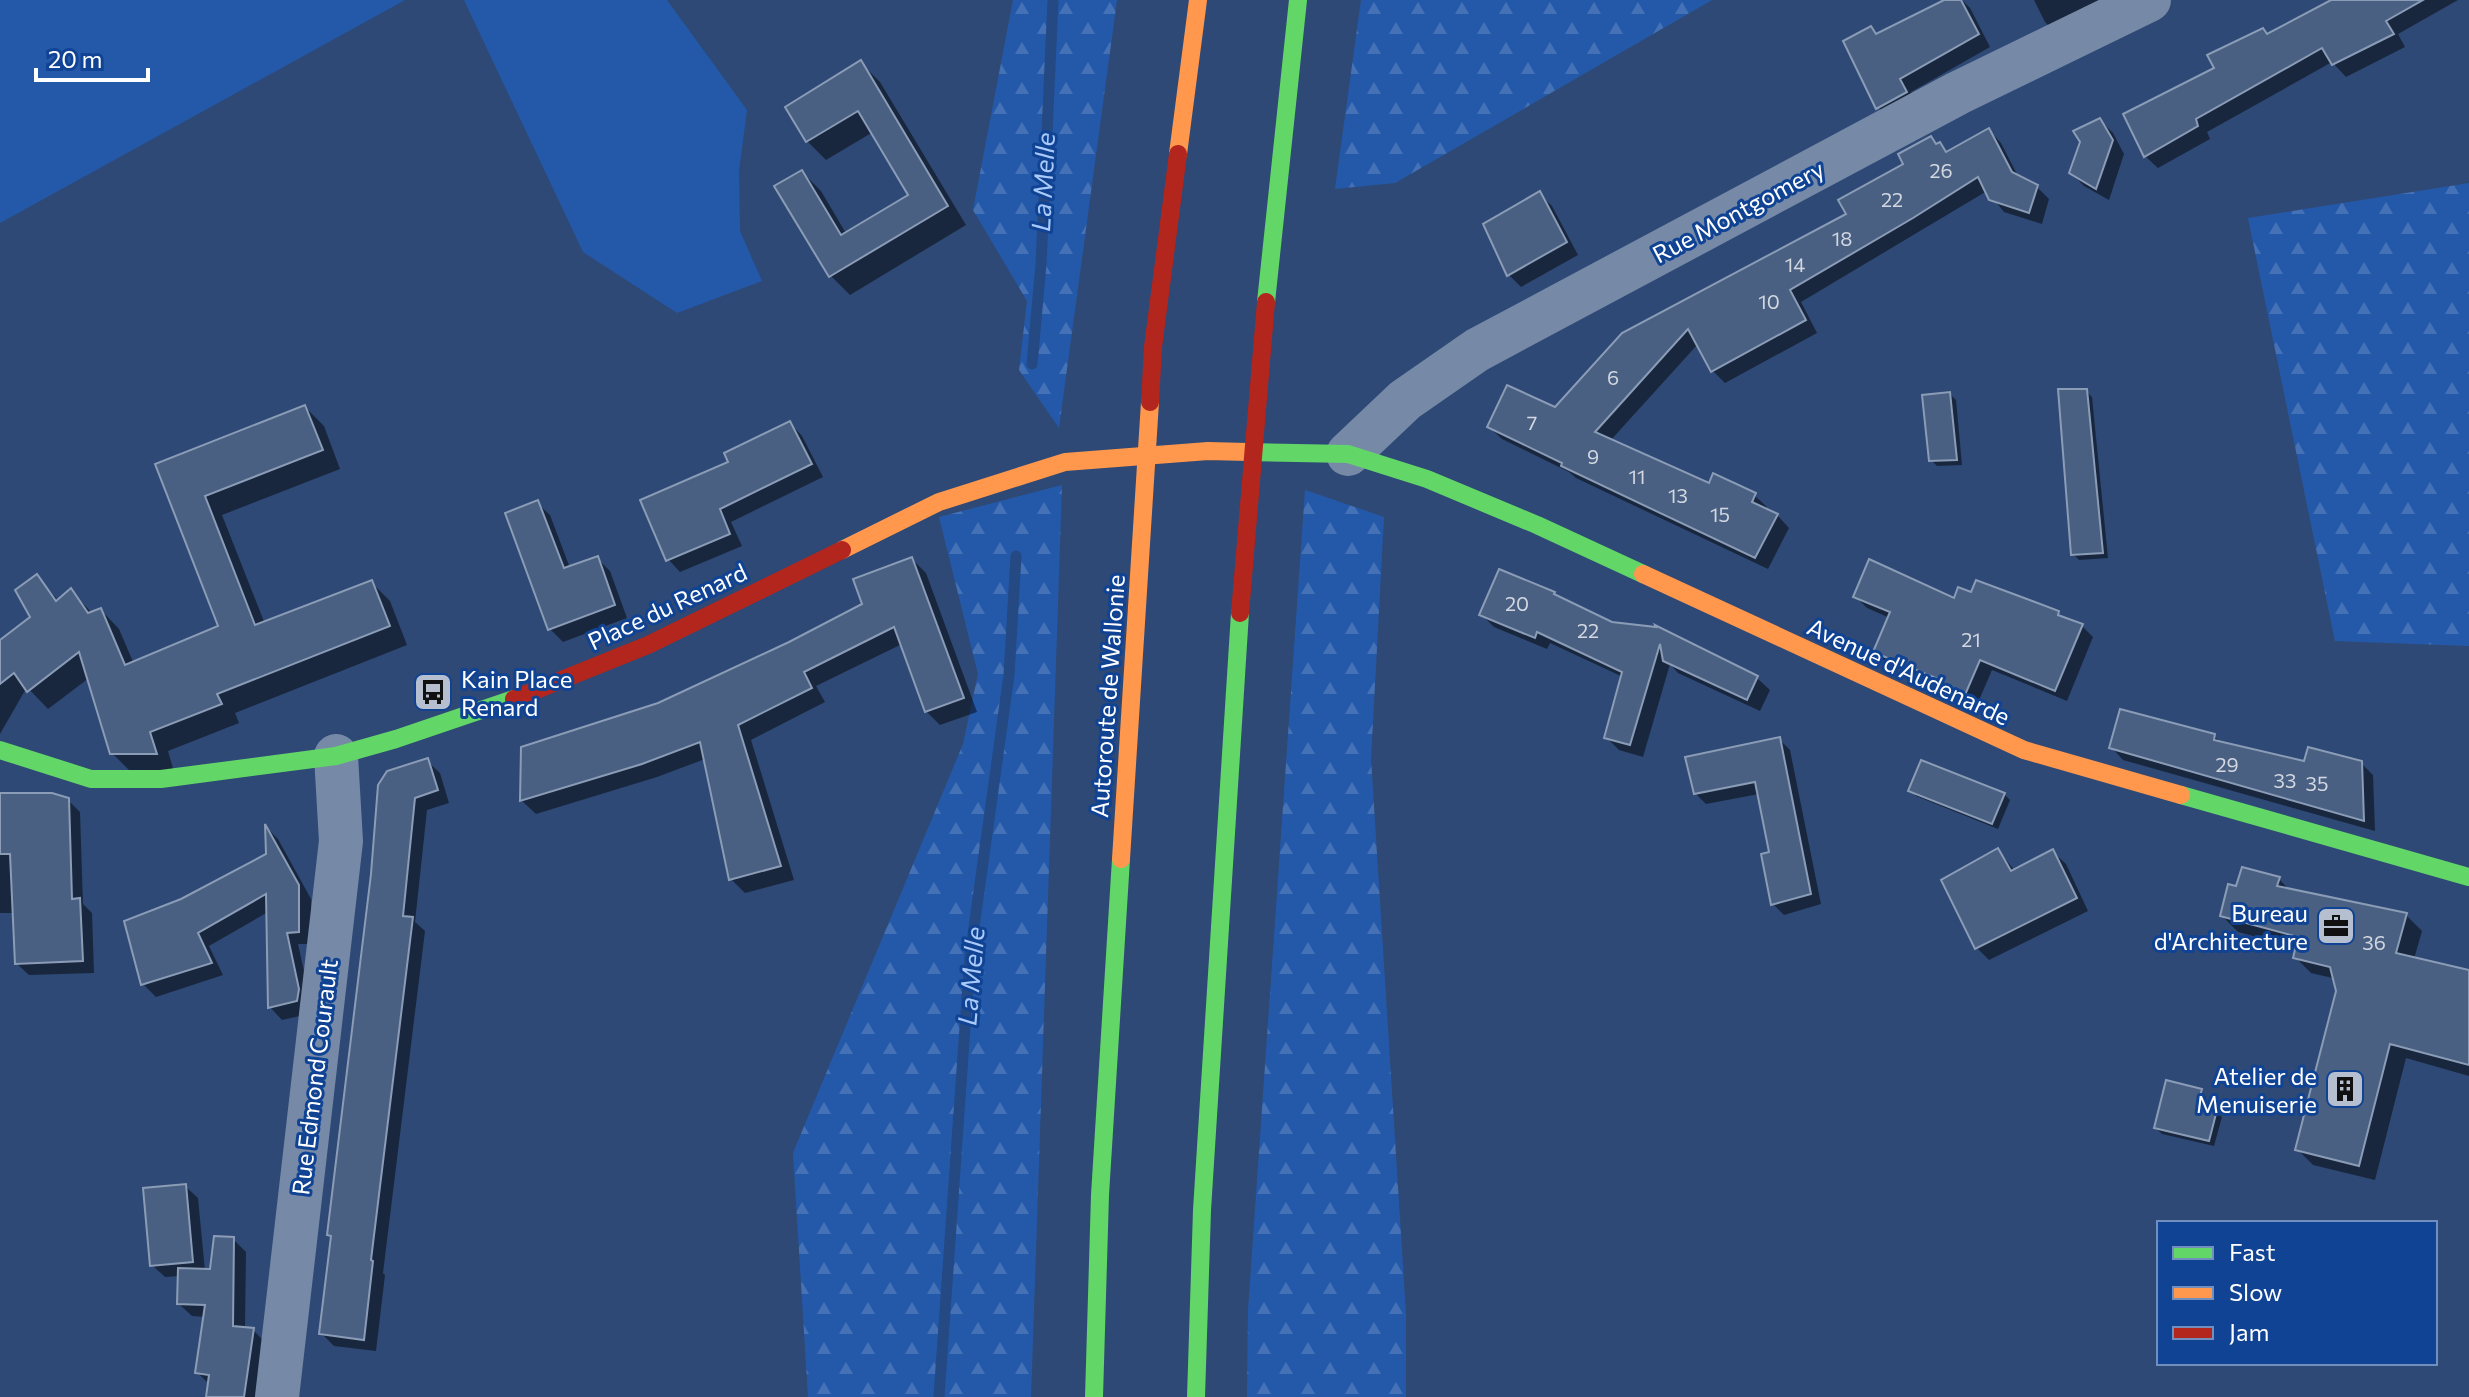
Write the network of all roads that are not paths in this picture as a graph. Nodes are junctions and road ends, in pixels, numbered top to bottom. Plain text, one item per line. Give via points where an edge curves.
1 (1198, 0) edge
2 (1298, 0) edge
3 (2149, 0) edge
4 (1348, 454) junction
5 (0, 750) edge
6 (336, 756) junction
7 (2469, 877) edge
8 (277, 1397) edge
9 (1094, 1397) edge
10 (1196, 1397) edge

1 - 9 main road, Autoroute de Wallonie via 1153,347 1100,1195
2 - 10 main road via 1244,554 1202,1210
3 - 4 street, Rue Montgomery via 1958,93 1477,350 1405,400
4 - 6 main road, Place du Renard via 1208,451 1065,462 939,502 634,650 509,701
4 - 7 main road, Avenue d'Audenarde via 1427,479 1537,525 2024,750
5 - 6 main road, Place du Renard via 91,779 161,779
6 - 8 street, Rue Edmond Courault via 341,841

